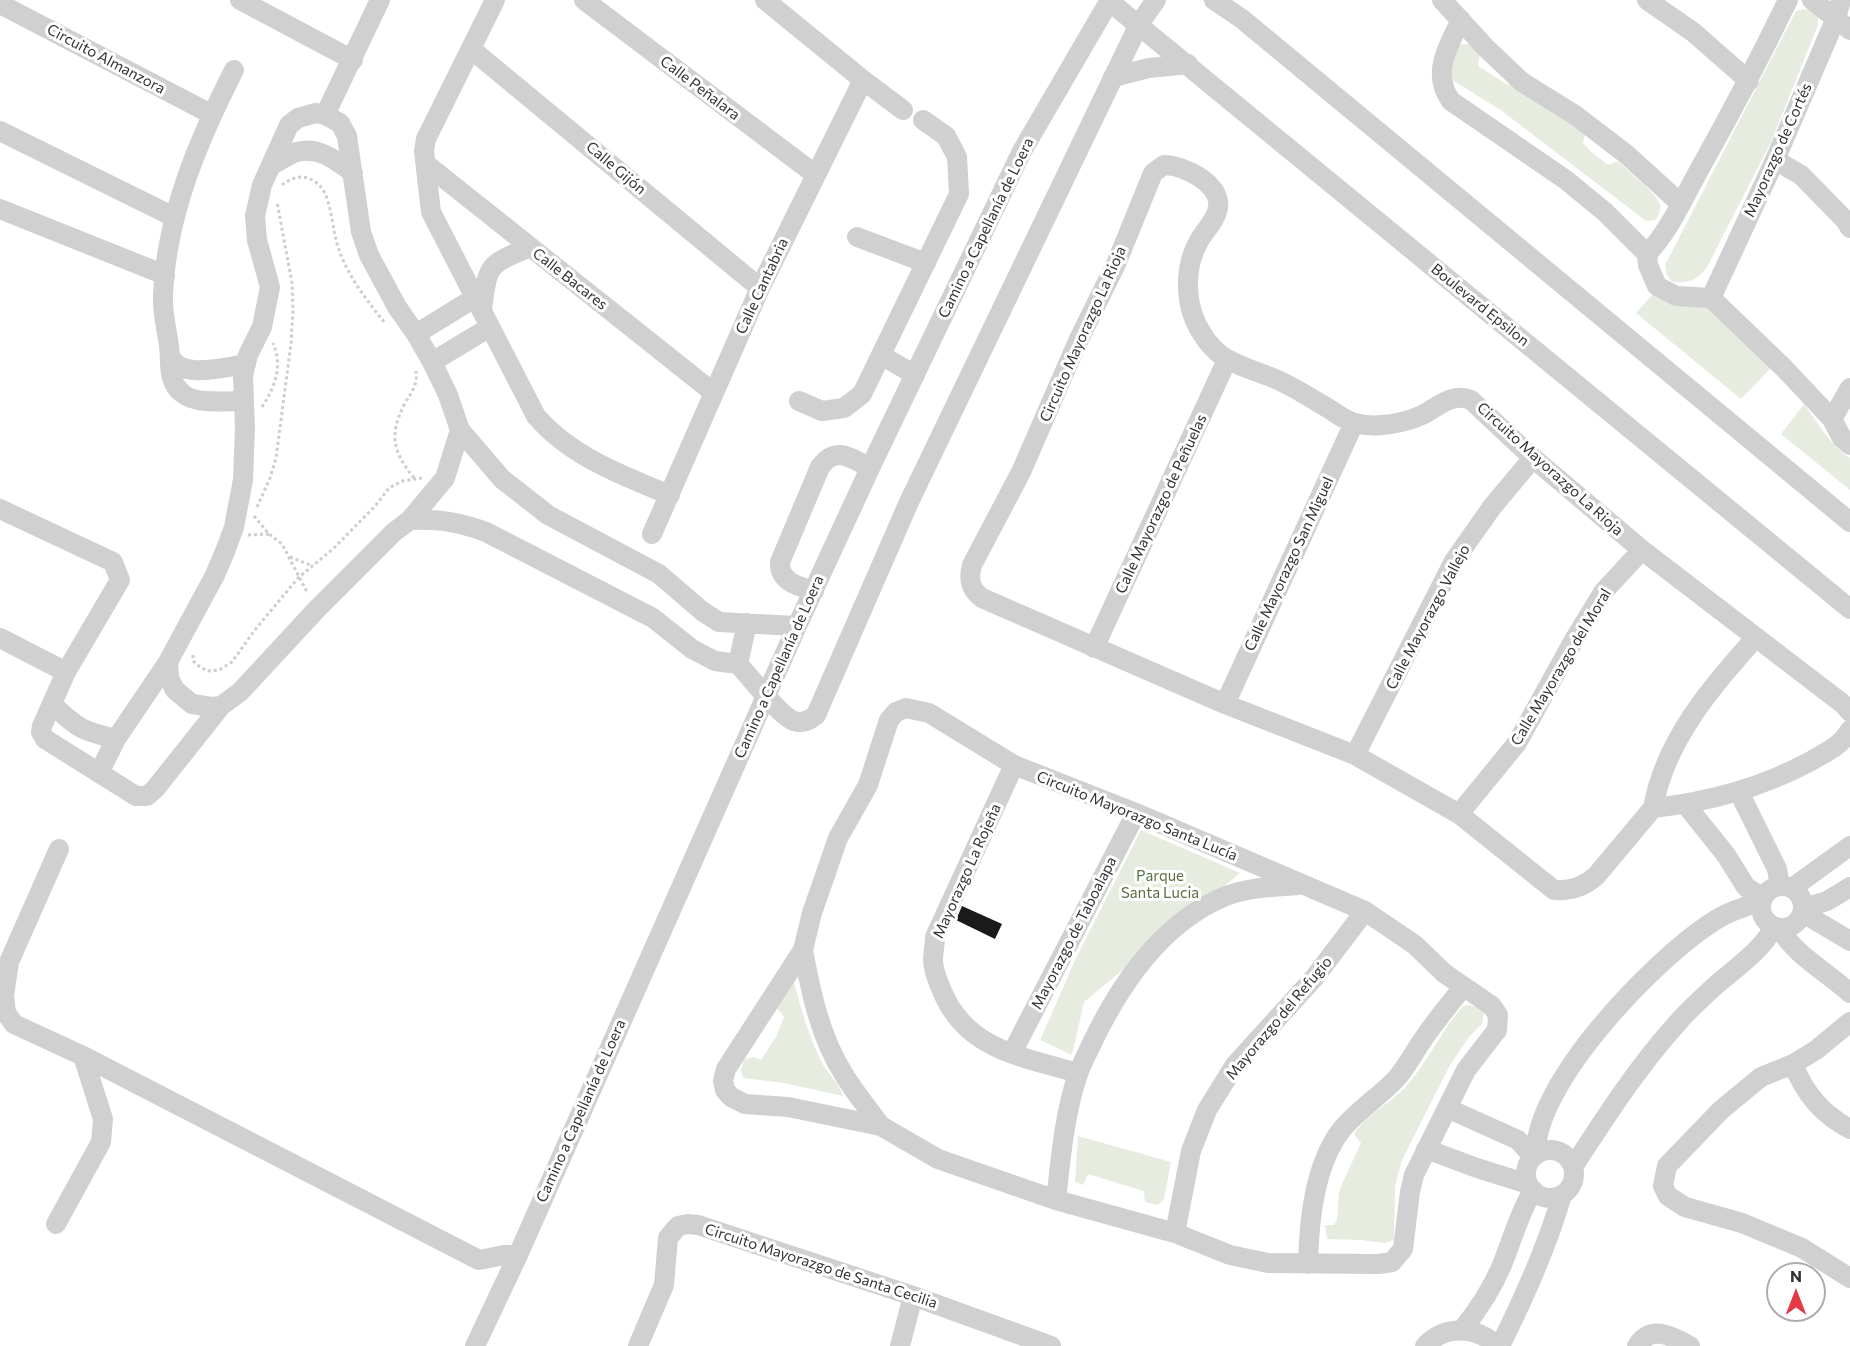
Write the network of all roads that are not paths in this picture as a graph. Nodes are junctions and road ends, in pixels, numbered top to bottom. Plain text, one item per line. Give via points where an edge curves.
1 (240, 0) edge
2 (380, 0) edge
3 (495, 0) edge
4 (584, 0) edge
5 (765, 0) edge
6 (1110, 0) edge
7 (1156, 0) edge
8 (1214, 0) edge
9 (1235, 0) edge
10 (1442, 0) edge
11 (1647, 0) edge
12 (1788, 0) edge
13 (1812, 0) edge
14 (0, 4) edge
15 (1842, 16) edge
16 (1242, 19) junction
17 (1461, 20) junction
18 (1139, 24) junction
19 (471, 49) junction
20 (353, 60) junction
21 (1188, 64) junction
22 (234, 70) dead end
23 (1113, 77) junction
24 (863, 80) junction
25 (1749, 81) junction
26 (903, 110) dead end
27 (212, 114) junction
28 (325, 115) junction
29 (923, 120) dead end
30 (0, 131) edge
31 (1775, 160) junction
32 (426, 164) junction
33 (272, 165) junction
34 (353, 173) junction
35 (816, 175) junction
36 (1681, 204) junction
37 (0, 209) edge
38 (174, 217) junction
39 (1850, 228) edge
40 (857, 237) dead end
41 (530, 247) junction
42 (1647, 254) junction
43 (926, 263) junction
44 (165, 275) junction
45 (760, 288) junction
46 (1711, 298) junction
47 (483, 311) junction
48 (416, 334) junction
49 (170, 354) junction
50 (881, 356) junction
51 (1227, 360) junction
52 (246, 364) junction
53 (424, 364) junction
54 (915, 375) junction
55 (1850, 388) edge
56 (714, 393) junction
57 (244, 401) junction
58 (800, 401) dead end
59 (1832, 419) junction
60 (1354, 423) junction
61 (460, 430) junction
62 (1850, 445) edge
63 (1533, 458) junction
64 (870, 468) junction
65 (670, 495) junction
66 (0, 509) edge
67 (410, 520) junction
68 (1850, 522) edge
69 (652, 534) dead end
70 (1642, 550) junction
71 (814, 591) junction
72 (1850, 609) edge
73 (747, 623) junction
74 (797, 626) junction
75 (1756, 637) junction
76 (0, 638) edge
77 (1094, 648) junction
78 (168, 662) junction
79 (738, 664) junction
80 (66, 672) junction
81 (766, 696) junction
82 (52, 704) junction
83 (1225, 704) junction
84 (221, 706) junction
85 (1850, 712) edge
86 (1850, 730) edge
87 (116, 740) junction
88 (1356, 755) junction
89 (1014, 765) junction
90 (99, 773) junction
91 (1739, 792) junction
92 (1686, 805) junction
93 (1653, 808) junction
94 (1136, 813) junction
95 (1460, 814) junction
96 (1850, 846) edge
97 (59, 849) dead end
98 (1301, 885) junction
99 (1786, 887) junction
100 (1850, 887) edge
101 (1762, 899) junction
102 (1804, 910) junction
103 (1365, 911) junction
104 (1777, 928) junction
105 (1850, 942) edge
106 (803, 951) junction
107 (1463, 987) junction
108 (1850, 993) edge
109 (1850, 1022) edge
110 (1012, 1053) junction
111 (83, 1056) junction
112 (1792, 1064) junction
113 (1078, 1073) junction
114 (1447, 1108) junction
115 (881, 1126) junction
116 (1850, 1129) edge
117 (1426, 1149) junction
118 (1535, 1156) junction
119 (1573, 1167) junction
120 (1530, 1187) junction
121 (1562, 1195) junction
122 (1056, 1200) junction
123 (56, 1224) dead end
124 (1175, 1233) junction
125 (518, 1255) junction
126 (1308, 1264) junction
127 (1850, 1278) edge
128 (913, 1296) junction
129 (1462, 1330) junction
130 (1045, 1345) edge
131 (475, 1346) edge
132 (638, 1346) edge
133 (900, 1346) edge
134 (1425, 1346) edge
135 (1499, 1346) edge
136 (1637, 1346) edge
137 (1690, 1346) edge

1 - 20 street
2 - 20 street
3 - 19 street
4 - 35 street, Calle Peñalara
5 - 24 street
6 - 18 street, Boulevard Epsilon
6 - 54 street, Camino a Capellanía de Loera via 1022,151
7 - 18 street
8 - 16 street
9 - 16 street
10 - 17 street
11 - 25 street via 1693,32
12 - 25 street
13 - 15 street
14 - 27 street, Circuito Almanzora
15 - 31 street, Mayorazgo de Cortés
16 - 68 street
17 - 36 street via 1522,82 1575,115 1626,154
17 - 42 street via 1443,55 1442,83 1451,101 1566,180
18 - 21 street, Boulevard Epsilon
18 - 23 street
19 - 32 street via 426,139
19 - 45 street, Calle Gijón
20 - 28 street
21 - 23 street
21 - 72 street, Boulevard Epsilon
22 - 27 street
23 - 81 street via 909,502 816,715 804,722 793,721
24 - 26 street
24 - 35 street, Calle Cantabria
25 - 36 street
27 - 38 street
28 - 33 street via 316,113 289,125
28 - 34 street via 340,123 347,136
29 - 43 street via 946,136 957,157 959,194
30 - 38 street
31 - 39 street via 1801,176
31 - 46 street, Mayorazgo de Cortés
32 - 41 street, Calle Bacares
32 - 47 street via 431,212
33 - 34 street via 297,152 314,151 329,155
33 - 52 street via 262,185 255,216 257,240 270,287 262,327
34 - 48 street via 361,232 369,255
35 - 45 street, Calle Cantabria
36 - 42 street
37 - 44 street
38 - 44 street
40 - 43 street
41 - 47 street via 493,266 488,274
41 - 56 street, Calle Bacares
42 - 46 street via 1657,286 1676,296
43 - 50 street
44 - 49 street via 163,298
45 - 56 street, Calle Cantabria
46 - 59 street
47 - 48 street
47 - 53 street
47 - 65 street via 536,416 546,428 588,459
48 - 53 street
49 - 52 street via 172,361 188,370
49 - 57 street via 170,373 181,393 212,402
50 - 54 street
50 - 58 street via 862,394 844,408 822,411
51 - 60 street, Circuito Mayorazgo La Rioja via 1280,381
51 - 77 street, Calle Mayorazgo de Peñuelas
51 - 77 street, Circuito Mayorazgo La Rioja via 1203,335 1188,294 1193,257 1215,219 1218,197 1216,191 1187,170 1164,165 1153,173 1116,264 969,576 982,598
52 - 57 street
53 - 61 street via 448,395
54 - 64 street, Camino a Capellanía de Loera
55 - 59 street
56 - 65 street, Calle Cantabria
57 - 78 street via 243,480 234,527
59 - 62 street
60 - 63 street, Circuito Mayorazgo La Rioja via 1380,426 1403,422 1452,398 1466,397
60 - 83 street, Calle Mayorazgo San Miguel
61 - 67 street via 445,478
61 - 73 street via 502,479 548,515 659,574 719,622
63 - 70 street, Circuito Mayorazgo La Rioja
63 - 88 street, Calle Mayorazgo Vallejo via 1454,561
64 - 71 street, Camino a Capellanía de Loera
64 - 71 street via 846,455 832,455 819,467 780,562 782,575 790,583
65 - 69 street, Calle Cantabria
66 - 80 street via 113,562 120,580
67 - 79 street via 436,519 486,532 653,618 707,657
67 - 84 street via 317,609 240,692
70 - 75 street, Circuito Mayorazgo La Rioja
70 - 95 street, Calle Mayorazgo del Moral via 1604,591 1517,743
71 - 74 street, Camino a Capellanía de Loera
73 - 74 street
73 - 79 street
74 - 81 street, Camino a Capellanía de Loera
75 - 85 street, Circuito Mayorazgo La Rioja
75 - 93 street, Circuito Mayorazgo La Rioja via 1690,718 1673,746 1657,785
76 - 80 street
77 - 83 street, Circuito Mayorazgo La Rioja
78 - 84 street via 175,690 192,704
78 - 87 street
79 - 81 street
80 - 82 street
81 - 125 street, Camino a Capellanía de Loera
82 - 87 street via 87,733
82 - 90 street via 42,726 45,739
83 - 88 street, Circuito Mayorazgo La Rioja
84 - 90 street via 147,796 136,796
86 - 91 street via 1844,741 1822,755
87 - 90 street
88 - 95 street, Circuito Mayorazgo La Rioja
89 - 94 street, Circuito Mayorazgo Santa Lucía
89 - 106 street, Circuito Mayorazgo Santa Lucía via 929,713 912,708 896,712 889,720 868,785 838,838
89 - 110 street, Mayorazgo La Rojeña via 935,937 933,960 948,1006 963,1026 992,1046
91 - 92 street
91 - 99 street
92 - 93 street
92 - 101 street via 1746,887
93 - 95 street, Circuito Mayorazgo La Rioja via 1596,876 1567,891 1554,890
94 - 98 street, Circuito Mayorazgo Santa Lucía
94 - 110 street, Mayorazgo de Taboalapa
96 - 99 street
97 - 111 street via 9,962 4,996 6,1013 14,1024
98 - 103 street, Circuito Mayorazgo Santa Lucía
98 - 113 street via 1225,896 1178,926 1150,952 1121,989
99 - 101 street via 1770,890
99 - 102 street via 1798,893
100 - 102 street
101 - 104 street via 1764,919
101 - 118 street via 1711,923 1640,982 1566,1073 1540,1122
102 - 104 street via 1792,926
102 - 105 street
103 - 107 street, Circuito Mayorazgo Santa Lucía via 1415,945
103 - 124 street, Mayorazgo del Refugio via 1314,978 1235,1065 1207,1110 1191,1151
104 - 108 street via 1788,943
104 - 119 street via 1681,1019 1651,1054
106 - 115 street, Circuito Mayorazgo Santa Lucía via 812,997 828,1042 842,1073
106 - 115 street, Circuito Mayorazgo Santa Lucía via 731,1059 723,1081 725,1090 745,1104 788,1107
107 - 114 street, Circuito Mayorazgo Santa Lucía via 1492,1006 1499,1024 1466,1070
107 - 126 street via 1396,1079 1341,1131 1318,1182 1309,1230
109 - 112 street
110 - 113 street, Mayorazgo La Rojeña
111 - 123 street via 103,1119 101,1142
111 - 125 street via 479,1260
112 - 116 street via 1817,1106
112 - 127 street via 1761,1077 1721,1110 1668,1166 1663,1186 1668,1196 1685,1207 1742,1223 1802,1248
113 - 122 street via 1066,1119
114 - 117 street, Circuito Mayorazgo Santa Lucía
114 - 118 street via 1518,1140
115 - 122 street, Circuito Mayorazgo Santa Lucía via 938,1159
117 - 120 street
117 - 126 street, Circuito Mayorazgo Santa Lucía via 1414,1175 1403,1249 1392,1262
118 - 119 street via 1551,1150 1558,1152
118 - 120 street via 1527,1168
119 - 121 street via 1573,1183
120 - 121 street via 1546,1198
120 - 129 street via 1501,1267 1480,1307
121 - 135 street
122 - 124 street, Circuito Mayorazgo Santa Lucía
124 - 126 street, Circuito Mayorazgo Santa Lucía via 1230,1255 1268,1263
125 - 131 street, Camino a Capellanía de Loera
128 - 130 street, Circuito Mayorazgo de Santa Cecilia
128 - 132 street, Circuito Mayorazgo de Santa Cecilia via 688,1224 678,1226 668,1238 664,1285
128 - 133 street
129 - 134 street via 1438,1336
129 - 135 street via 1482,1335
136 - 137 street via 1647,1335 1657,1333

